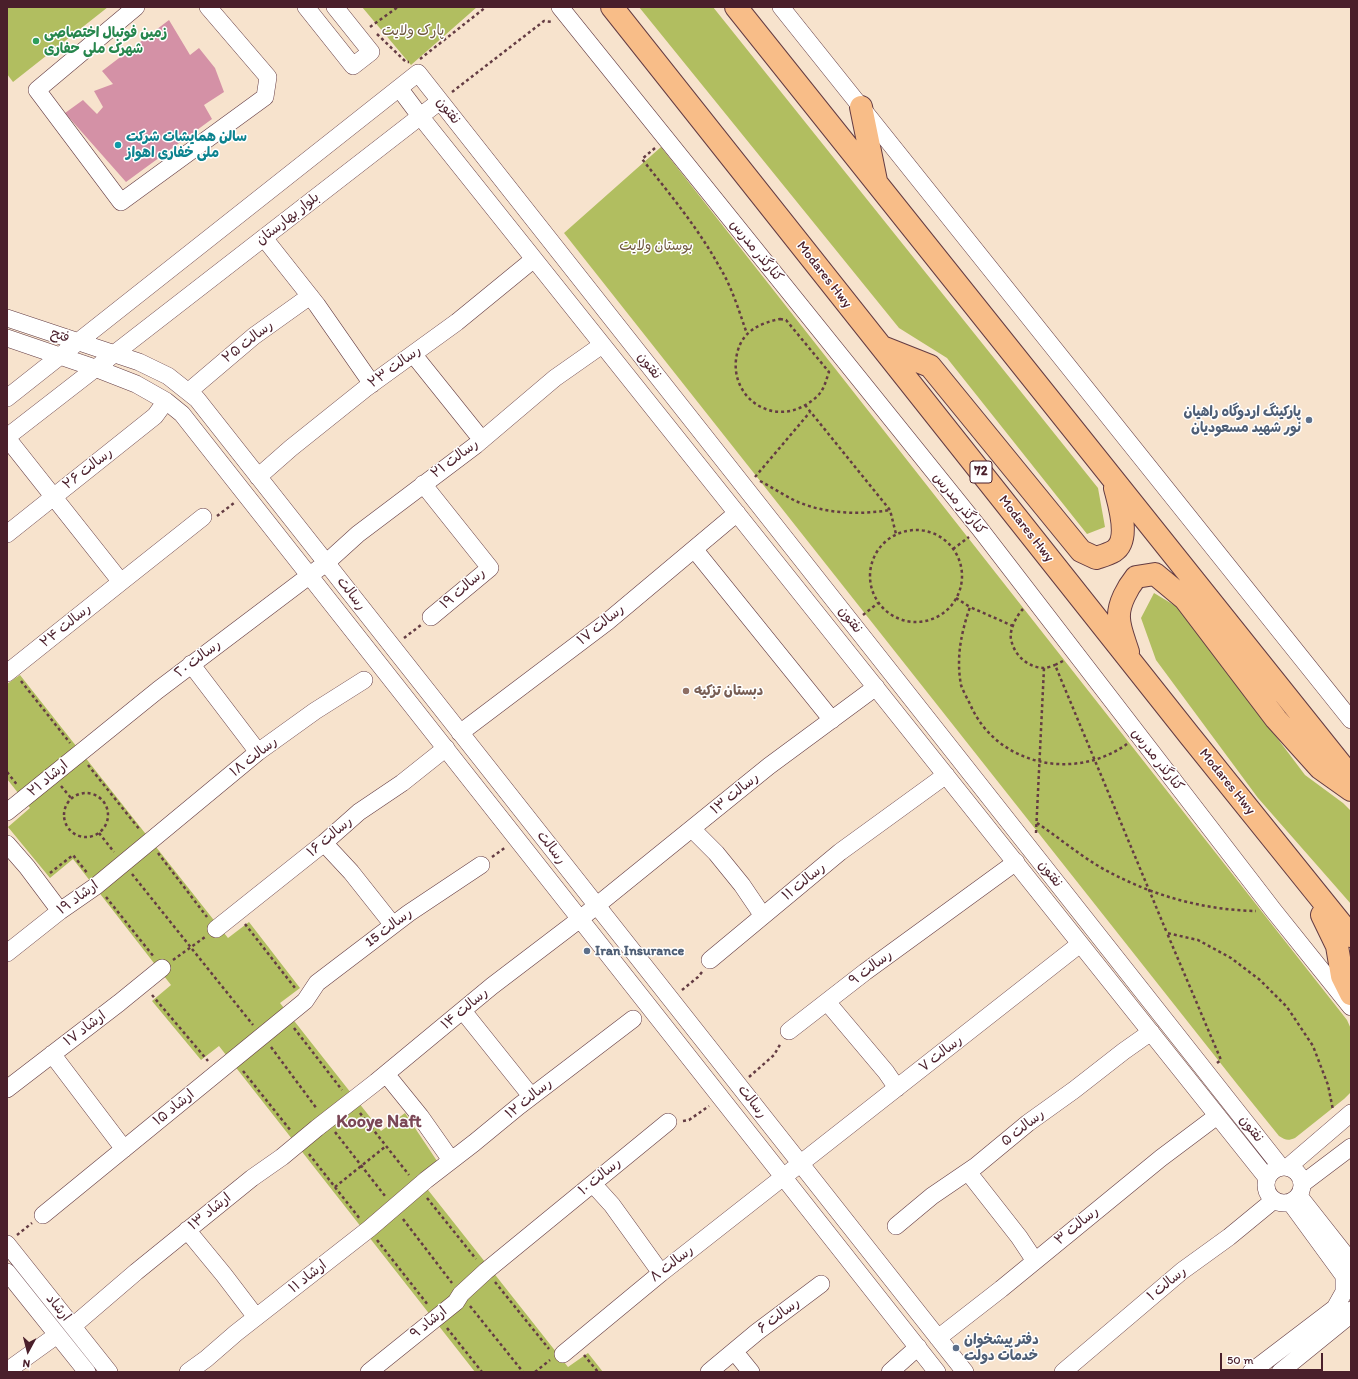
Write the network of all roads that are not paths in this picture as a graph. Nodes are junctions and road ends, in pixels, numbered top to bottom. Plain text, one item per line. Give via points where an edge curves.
1 (136, 7) edge
2 (208, 7) edge
3 (306, 7) edge
4 (335, 7) edge
5 (560, 7) edge
6 (612, 7) edge
7 (736, 7) edge
8 (781, 7) edge
9 (399, 88) junction
10 (440, 101) junction
11 (861, 107) junction
12 (420, 116) junction
13 (877, 184) junction
14 (264, 238) junction
15 (534, 259) junction
16 (310, 296) junction
17 (7, 318) edge
18 (7, 338) edge
19 (78, 342) junction
20 (602, 345) junction
21 (881, 346) junction
22 (114, 354) junction
23 (413, 354) junction
24 (60, 357) junction
25 (95, 368) junction
26 (372, 384) junction
27 (188, 392) junction
28 (7, 398) edge
29 (166, 401) junction
30 (7, 438) edge
31 (482, 440) junction
32 (258, 477) junction
33 (1112, 479) junction
34 (423, 484) junction
35 (53, 497) junction
36 (737, 513) junction
37 (203, 517) road end
38 (7, 534) edge
39 (694, 549) junction
40 (326, 563) junction
41 (310, 575) junction
42 (123, 580) junction
43 (828, 593) junction
44 (811, 607) junction
45 (431, 617) road end
46 (1130, 659) junction
47 (192, 664) junction
48 (9, 672) edge
49 (364, 680) dead end
50 (876, 687) junction
51 (441, 708) junction
52 (832, 720) junction
53 (1351, 720) edge
54 (425, 721) junction
55 (460, 733) junction
56 (446, 748) junction
57 (83, 749) joint
58 (258, 752) junction
59 (946, 775) junction
60 (1351, 777) edge
61 (1351, 790) edge
62 (7, 812) edge
63 (692, 829) junction
64 (150, 843) joint
65 (324, 843) junction
66 (7, 844) edge
67 (1016, 862) junction
68 (482, 865) road end
69 (1300, 873) junction
70 (1062, 889) junction
71 (1046, 900) junction
72 (597, 906) junction
73 (60, 911) junction
74 (763, 916) junction
75 (580, 919) junction
76 (393, 925) junction
77 (216, 929) road end
78 (1351, 936) edge
79 (1080, 944) junction
80 (7, 953) edge
81 (710, 960) road end
82 (162, 968) road end
83 (1351, 994) edge
84 (305, 1001) joint
85 (827, 1002) junction
86 (1351, 1007) edge
87 (463, 1011) junction
88 (633, 1019) dead end
89 (789, 1031) road end
90 (1151, 1032) junction
91 (52, 1054) junction
92 (386, 1074) junction
93 (897, 1088) junction
94 (7, 1089) edge
95 (531, 1096) junction
96 (351, 1102) joint
97 (1351, 1113) edge
98 (1217, 1116) junction
99 (668, 1122) road end
100 (1351, 1147) edge
101 (124, 1149) junction
102 (451, 1160) junction
103 (800, 1163) junction
104 (1285, 1167) junction
105 (968, 1172) junction
106 (783, 1177) junction
107 (1267, 1178) junction
108 (426, 1180) joint
109 (593, 1184) junction
110 (1291, 1195) junction
111 (43, 1215) road end
112 (896, 1226) dead end
113 (187, 1230) junction
114 (10, 1241) edge
115 (1035, 1260) junction
116 (1348, 1269) edge
117 (486, 1271) joint
118 (7, 1272) edge
119 (661, 1272) junction
120 (821, 1284) dead end
121 (902, 1292) junction
122 (884, 1305) junction
123 (1349, 1316) edge
124 (256, 1317) junction
125 (73, 1326) junction
126 (57, 1335) junction
127 (938, 1338) junction
128 (918, 1347) junction
129 (569, 1349) road end
130 (734, 1352) junction
131 (103, 1370) edge
132 (7, 1371) edge
133 (87, 1372) edge
134 (188, 1372) edge
135 (369, 1372) edge
136 (708, 1372) edge
137 (751, 1372) edge
138 (890, 1372) edge
139 (937, 1372) edge
140 (965, 1372) edge
141 (1063, 1372) edge
142 (1251, 1372) edge
143 (1280, 1372) edge

1 - 2 street via 36,90 120,202 266,97 268,77
3 - 4 street via 353,66 371,52
5 - 86 street, کنارگذر مدرس via 980,529 1138,736
6 - 21 highway, Modares Hwy / 72
7 - 13 highway
8 - 11 street
9 - 10 street, نفتون via 415,66
9 - 12 street, نفتون
9 - 19 street
10 - 12 street, بلوار بهارستان
10 - 43 street, نفتون
11 - 13 highway
11 - 53 street
12 - 14 street, بلوار بهارستان
12 - 15 street, نفتون
13 - 33 highway
14 - 16 street
14 - 22 street, بلوار بهارستان
15 - 20 street, نفتون
15 - 23 street, رسالت ۲۳ via 457,322
16 - 26 street
16 - 27 street, رسالت ۲۵ via 254,336
17 - 19 street, فتح
18 - 24 street, فتح
19 - 22 street, فتح
19 - 24 street
20 - 31 street, رسالت ۲۱ via 555,378
20 - 36 street, نفتون
21 - 33 highway via 930,366 1076,546 1096,558 1115,550 1123,537 1122,516
21 - 46 highway, Modares Hwy / 72
22 - 25 street, بلوار بهارستان
22 - 27 street, رسالت via 139,362 168,376
23 - 26 street, رسالت ۲۳
23 - 31 street
24 - 25 street, فتح
24 - 28 street
25 - 29 street, رسالت via 136,384
25 - 30 street, بلوار بهارستان
26 - 32 street, رسالت ۲۳
27 - 32 street, رسالت via 197,399
29 - 35 street, رسالت ۲۶ via 155,416
29 - 41 street, رسالت via 182,414
30 - 35 street
31 - 34 street, رسالت ۲۱
32 - 40 street, رسالت
33 - 60 highway
34 - 40 street, رسالت ۲۱ via 358,534
34 - 45 street, رسالت ۱۹ via 490,568
35 - 38 street, رسالت ۲۶
35 - 42 street
36 - 39 street, رسالت ۱۷
36 - 44 street, نفتون
37 - 42 street, رسالت ۲۴
39 - 52 street
39 - 55 street, رسالت ۱۷ via 607,622
40 - 41 street, رسالت ۲۱
40 - 51 street, رسالت
41 - 47 street, رسالت ٢٠
41 - 54 street, رسالت
42 - 48 street, رسالت ۲۴
43 - 44 street
43 - 70 street, نفتون
44 - 50 street, نفتون
46 - 61 highway via 1119,617 1122,601 1136,577 1155,574 1185,599 1276,719 1320,768
46 - 69 highway, Modares Hwy / 72
47 - 57 street, رسالت ٢٠
47 - 58 street
49 - 58 street, رسالت ۱۸
50 - 52 street, رسالت ۱۳
50 - 59 street, نفتون
51 - 54 street
51 - 55 street, رسالت
52 - 63 street, رسالت ۱۳ via 769,766
54 - 56 street, رسالت
55 - 72 street, رسالت
56 - 65 street, رسالت ۱۶ via 402,783 359,812
56 - 75 street, رسالت
57 - 62 street, ارشاد ۲۱
58 - 64 street, رسالت ۱۸
59 - 67 street, نفتون
59 - 74 street, رسالت ۱۱ via 840,852
63 - 72 street, رسالت ۱۳
63 - 74 street via 742,885
64 - 73 street, ارشاد ۱۹
65 - 76 street
65 - 77 street, رسالت ۱۶
66 - 73 street
67 - 71 street, نفتون
67 - 85 street, رسالت ۹
68 - 76 street, رسالت 15
69 - 78 highway, Modares Hwy / 72
69 - 83 highway via 1337,946 1342,976
70 - 71 street
70 - 104 street, نفتون via 1206,1072
71 - 79 street, نفتون
72 - 75 street, رسالت ۱۴
72 - 103 street, رسالت
73 - 80 street, ارشاد ۱۹
74 - 81 street, رسالت ۱۱
75 - 87 street, رسالت ۱۴
75 - 106 street, رسالت
76 - 84 street, رسالت 15 via 317,982
79 - 90 street, نفتون
79 - 93 street, رسالت ۷
82 - 91 street, ارشاد ۱۷
84 - 101 street, ارشاد ۱۵
85 - 89 street, رسالت ۹
85 - 93 street
87 - 92 street, رسالت ۱۴
87 - 95 street
88 - 95 street, رسالت ۱۲
90 - 98 street, نفتون
90 - 105 street, رسالت ۵ via 1028,1123
91 - 94 street, ارشاد ۱۷
91 - 101 street
92 - 96 street, رسالت ۱۴
92 - 102 street
93 - 103 street, رسالت ۷
95 - 102 street, رسالت ۱۲
96 - 113 street, ارشاد ۱۳
97 - 104 street
98 - 107 street, نفتون
98 - 115 street, رسالت ۳
99 - 109 street, رسالت ۱۰
100 - 110 street, رسالت ۱
101 - 111 street, ارشاد ۱۵
102 - 108 street, رسالت ۱۲
103 - 106 street, رسالت ۸
103 - 121 street, رسالت
104 - 107 street via 1276,1169
104 - 110 street via 1298,1174
105 - 112 street, رسالت ۵ via 932,1196
105 - 115 street
106 - 119 street, رسالت ۸
106 - 122 street, رسالت
107 - 110 street via 1267,1190
108 - 124 street, ارشاد ۱۱
109 - 117 street, رسالت ۱۰
109 - 119 street via 612,1205
110 - 116 street
110 - 141 street, رسالت ۱ via 1182,1271
113 - 124 street
113 - 125 street, ارشاد ۱۳
114 - 125 street, ارشاد
115 - 127 street, رسالت ۳
116 - 142 street via 1344,1292 1335,1308
117 - 135 street, ارشاد ۹ via 456,1302
118 - 126 street, ارشاد
119 - 129 street, رسالت ۸
120 - 130 street, رسالت ۶
121 - 122 street
121 - 127 street, رسالت
122 - 128 street, رسالت
123 - 143 street
124 - 134 street, ارشاد ۱۱
125 - 131 street, ارشاد
126 - 132 street
126 - 133 street, ارشاد
127 - 140 street, رسالت
128 - 138 street
128 - 139 street, رسالت
130 - 136 street, رسالت ۶
130 - 137 street

